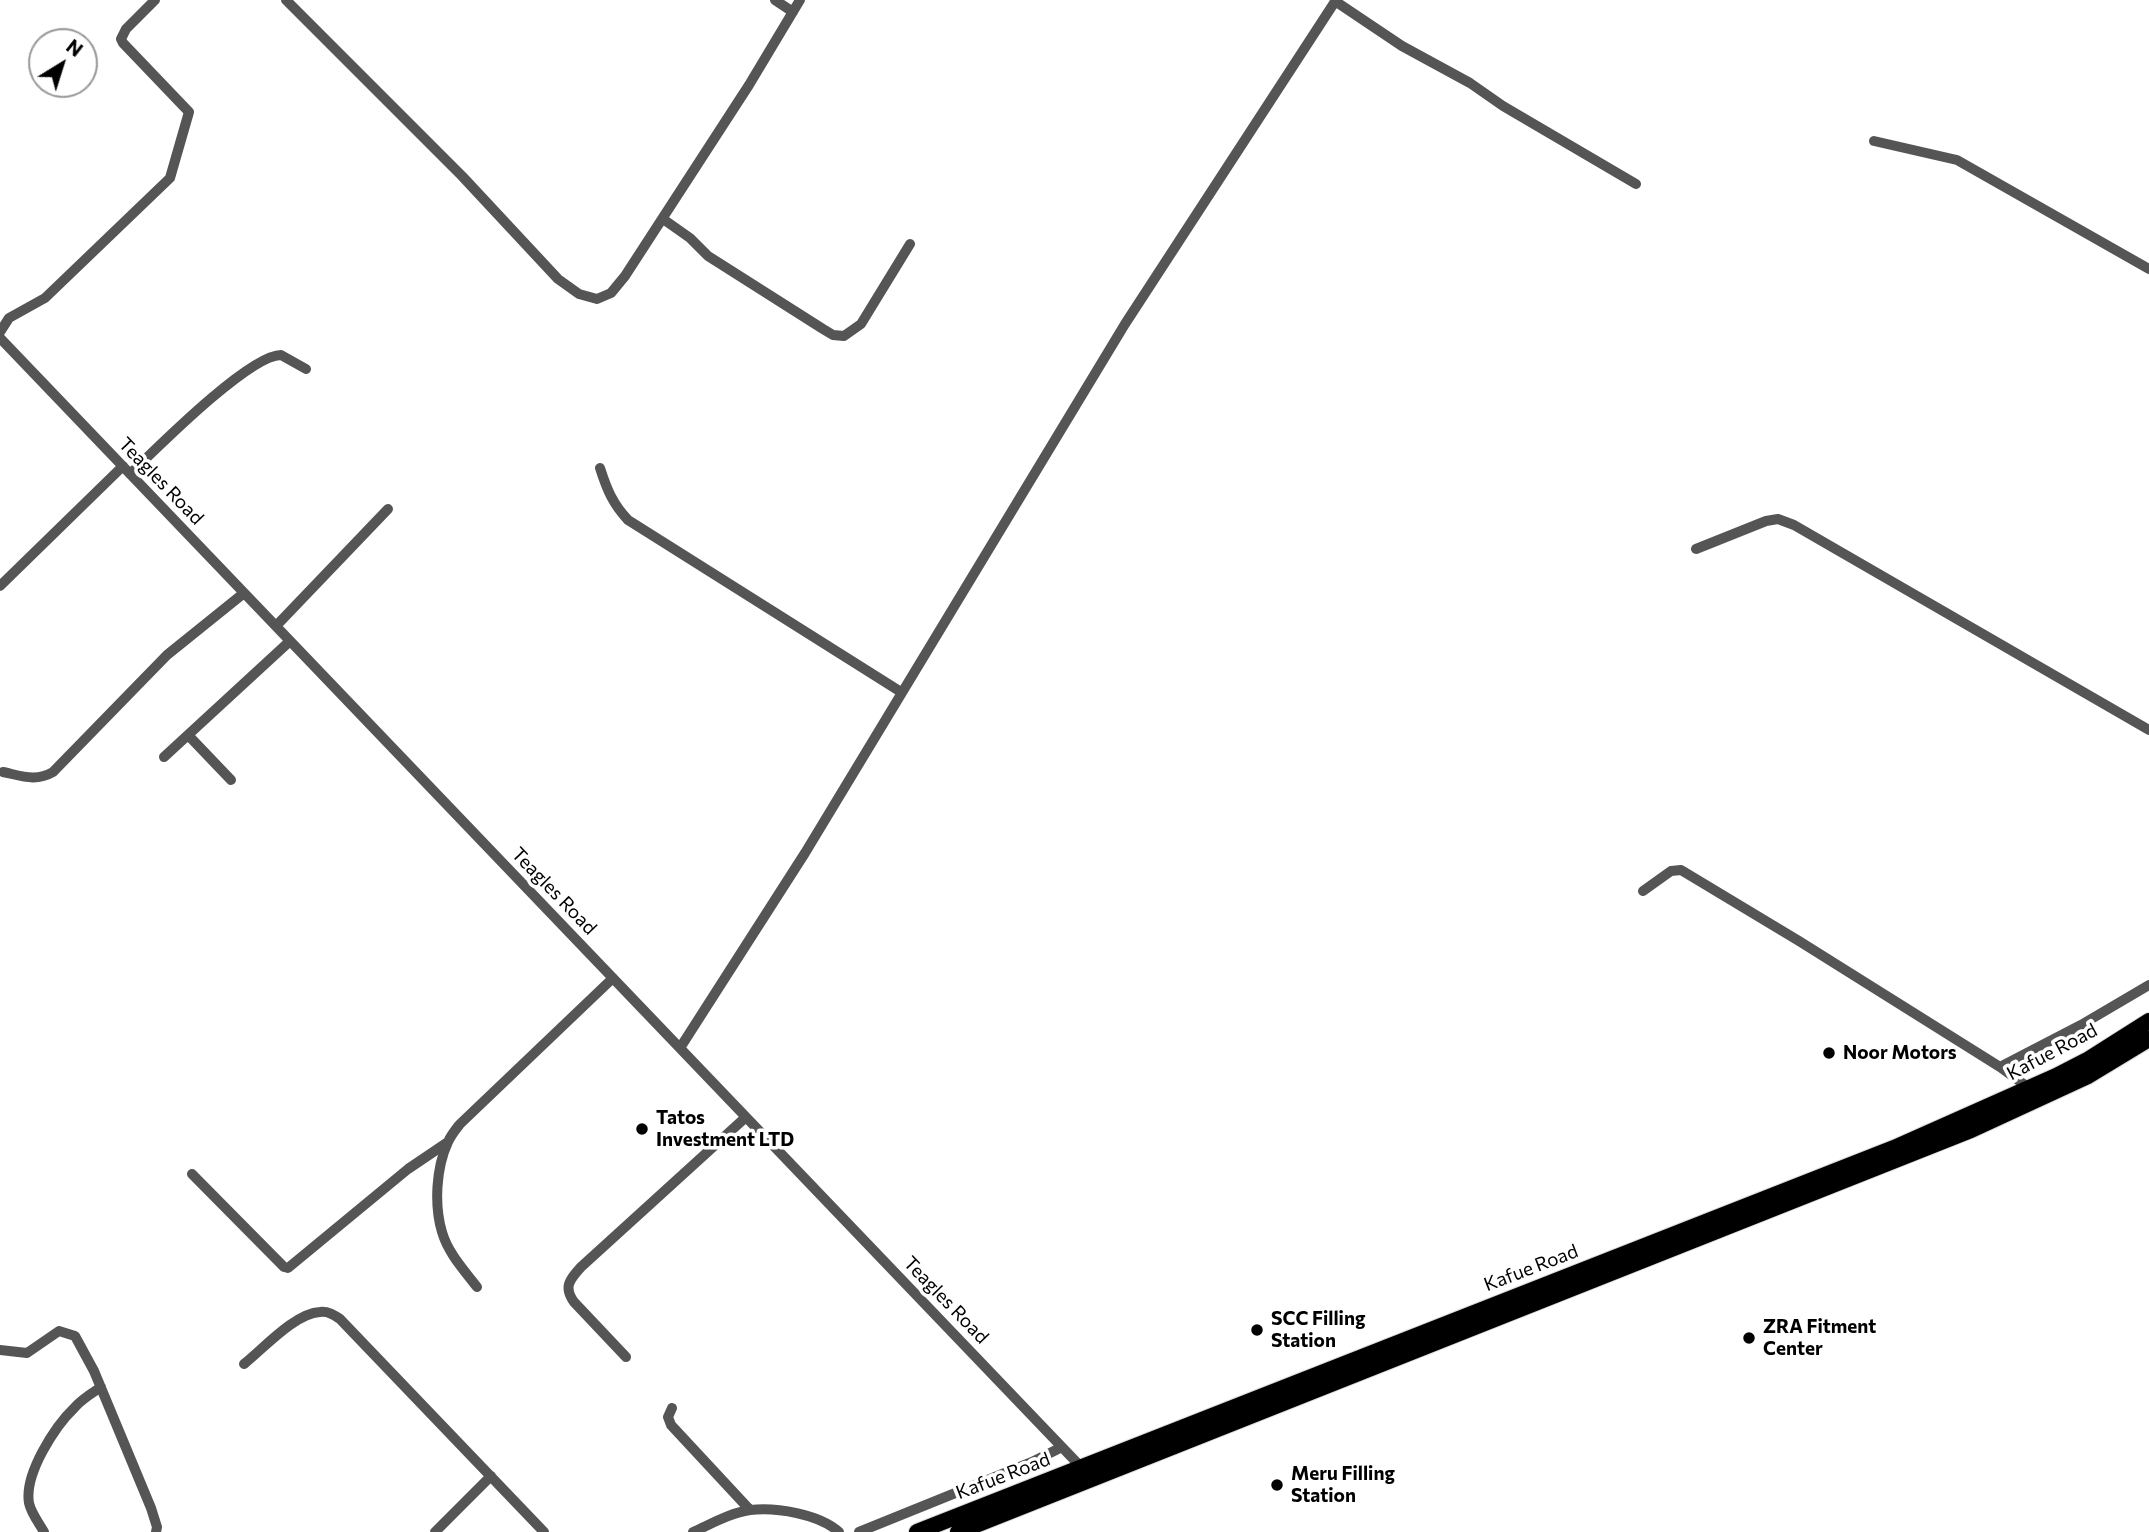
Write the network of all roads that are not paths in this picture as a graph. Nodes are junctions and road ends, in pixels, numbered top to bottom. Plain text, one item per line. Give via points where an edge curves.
1 (155, 0) edge
2 (286, 0) edge
3 (775, 0) edge
4 (800, 0) edge
5 (1336, 1) edge
6 (793, 12) junction
7 (1874, 141) dead end
8 (1636, 184) dead end
9 (663, 219) junction
10 (910, 244) dead end
11 (2149, 269) edge
12 (0, 332) edge
13 (0, 338) edge
14 (306, 369) dead end
15 (600, 468) dead end
16 (126, 470) junction
17 (388, 509) dead end
18 (1696, 549) dead end
19 (0, 586) edge
20 (244, 593) junction
21 (276, 626) junction
22 (290, 641) junction
23 (901, 692) junction
24 (2149, 730) edge
25 (188, 735) junction
26 (164, 757) dead end
27 (3, 772) dead end
28 (231, 779) dead end
29 (1643, 891) dead end
30 (613, 978) junction
31 (2149, 985) edge
32 (2149, 1021) edge
33 (2149, 1039) edge
34 (680, 1048) junction
35 (2000, 1067) junction
36 (2029, 1088) junction
37 (746, 1117) junction
38 (448, 1142) junction
39 (192, 1174) dead end
40 (477, 1287) dead end
41 (0, 1350) edge
42 (626, 1357) dead end
43 (244, 1364) dead end
44 (101, 1387) junction
45 (672, 1408) dead end
46 (1062, 1447) junction
47 (1082, 1468) junction
48 (491, 1476) junction
49 (750, 1510) junction
50 (44, 1532) edge
51 (156, 1532) edge
52 (435, 1532) edge
53 (544, 1532) edge
54 (693, 1532) edge
55 (839, 1532) edge
56 (859, 1532) edge
57 (917, 1532) edge
58 (958, 1532) edge

1 - 12 street via 121,39 190,112 170,178 46,298 9,318
2 - 9 street via 463,176 558,279 579,294 597,299 611,293
3 - 6 street
4 - 6 street
5 - 8 street via 1402,46
5 - 23 street via 1125,324
6 - 9 street
7 - 11 street via 1957,160
9 - 10 street via 741,278 823,329 844,336 861,324
13 - 16 street, Teagles Road
14 - 16 street via 281,355 266,359
15 - 23 street via 608,494 628,520
16 - 19 street
16 - 20 street, Teagles Road
17 - 21 street
18 - 24 street via 1766,521 1778,519 1794,525
20 - 21 street, Teagles Road
20 - 27 street via 167,655 53,772 34,779
21 - 22 street, Teagles Road
22 - 25 street
22 - 30 street, Teagles Road
23 - 34 street
25 - 26 street
25 - 28 street
29 - 35 street via 1671,871 1681,870
30 - 34 street, Teagles Road
30 - 38 street via 460,1124
31 - 35 street
32 - 36 main road, Kafue Road via 2089,1059
33 - 58 main road, Kafue Road via 2088,1076 1971,1130
34 - 37 street, Teagles Road
35 - 36 street
36 - 47 main road, Kafue Road via 1894,1148
37 - 42 street via 569,1280 568,1294
37 - 46 street, Teagles Road
38 - 39 street via 408,1169 288,1268
38 - 40 street via 439,1171 442,1234
41 - 44 street via 27,1353 59,1331 66,1332 75,1336
43 - 48 street via 306,1315 331,1313
44 - 50 street via 66,1416 35,1470 29,1505
44 - 51 street via 151,1508
45 - 49 street via 668,1416 671,1425
46 - 47 street, Teagles Road
46 - 56 street
47 - 57 main road, Kafue Road
48 - 52 street
48 - 53 street
49 - 54 street
49 - 55 street via 800,1514

